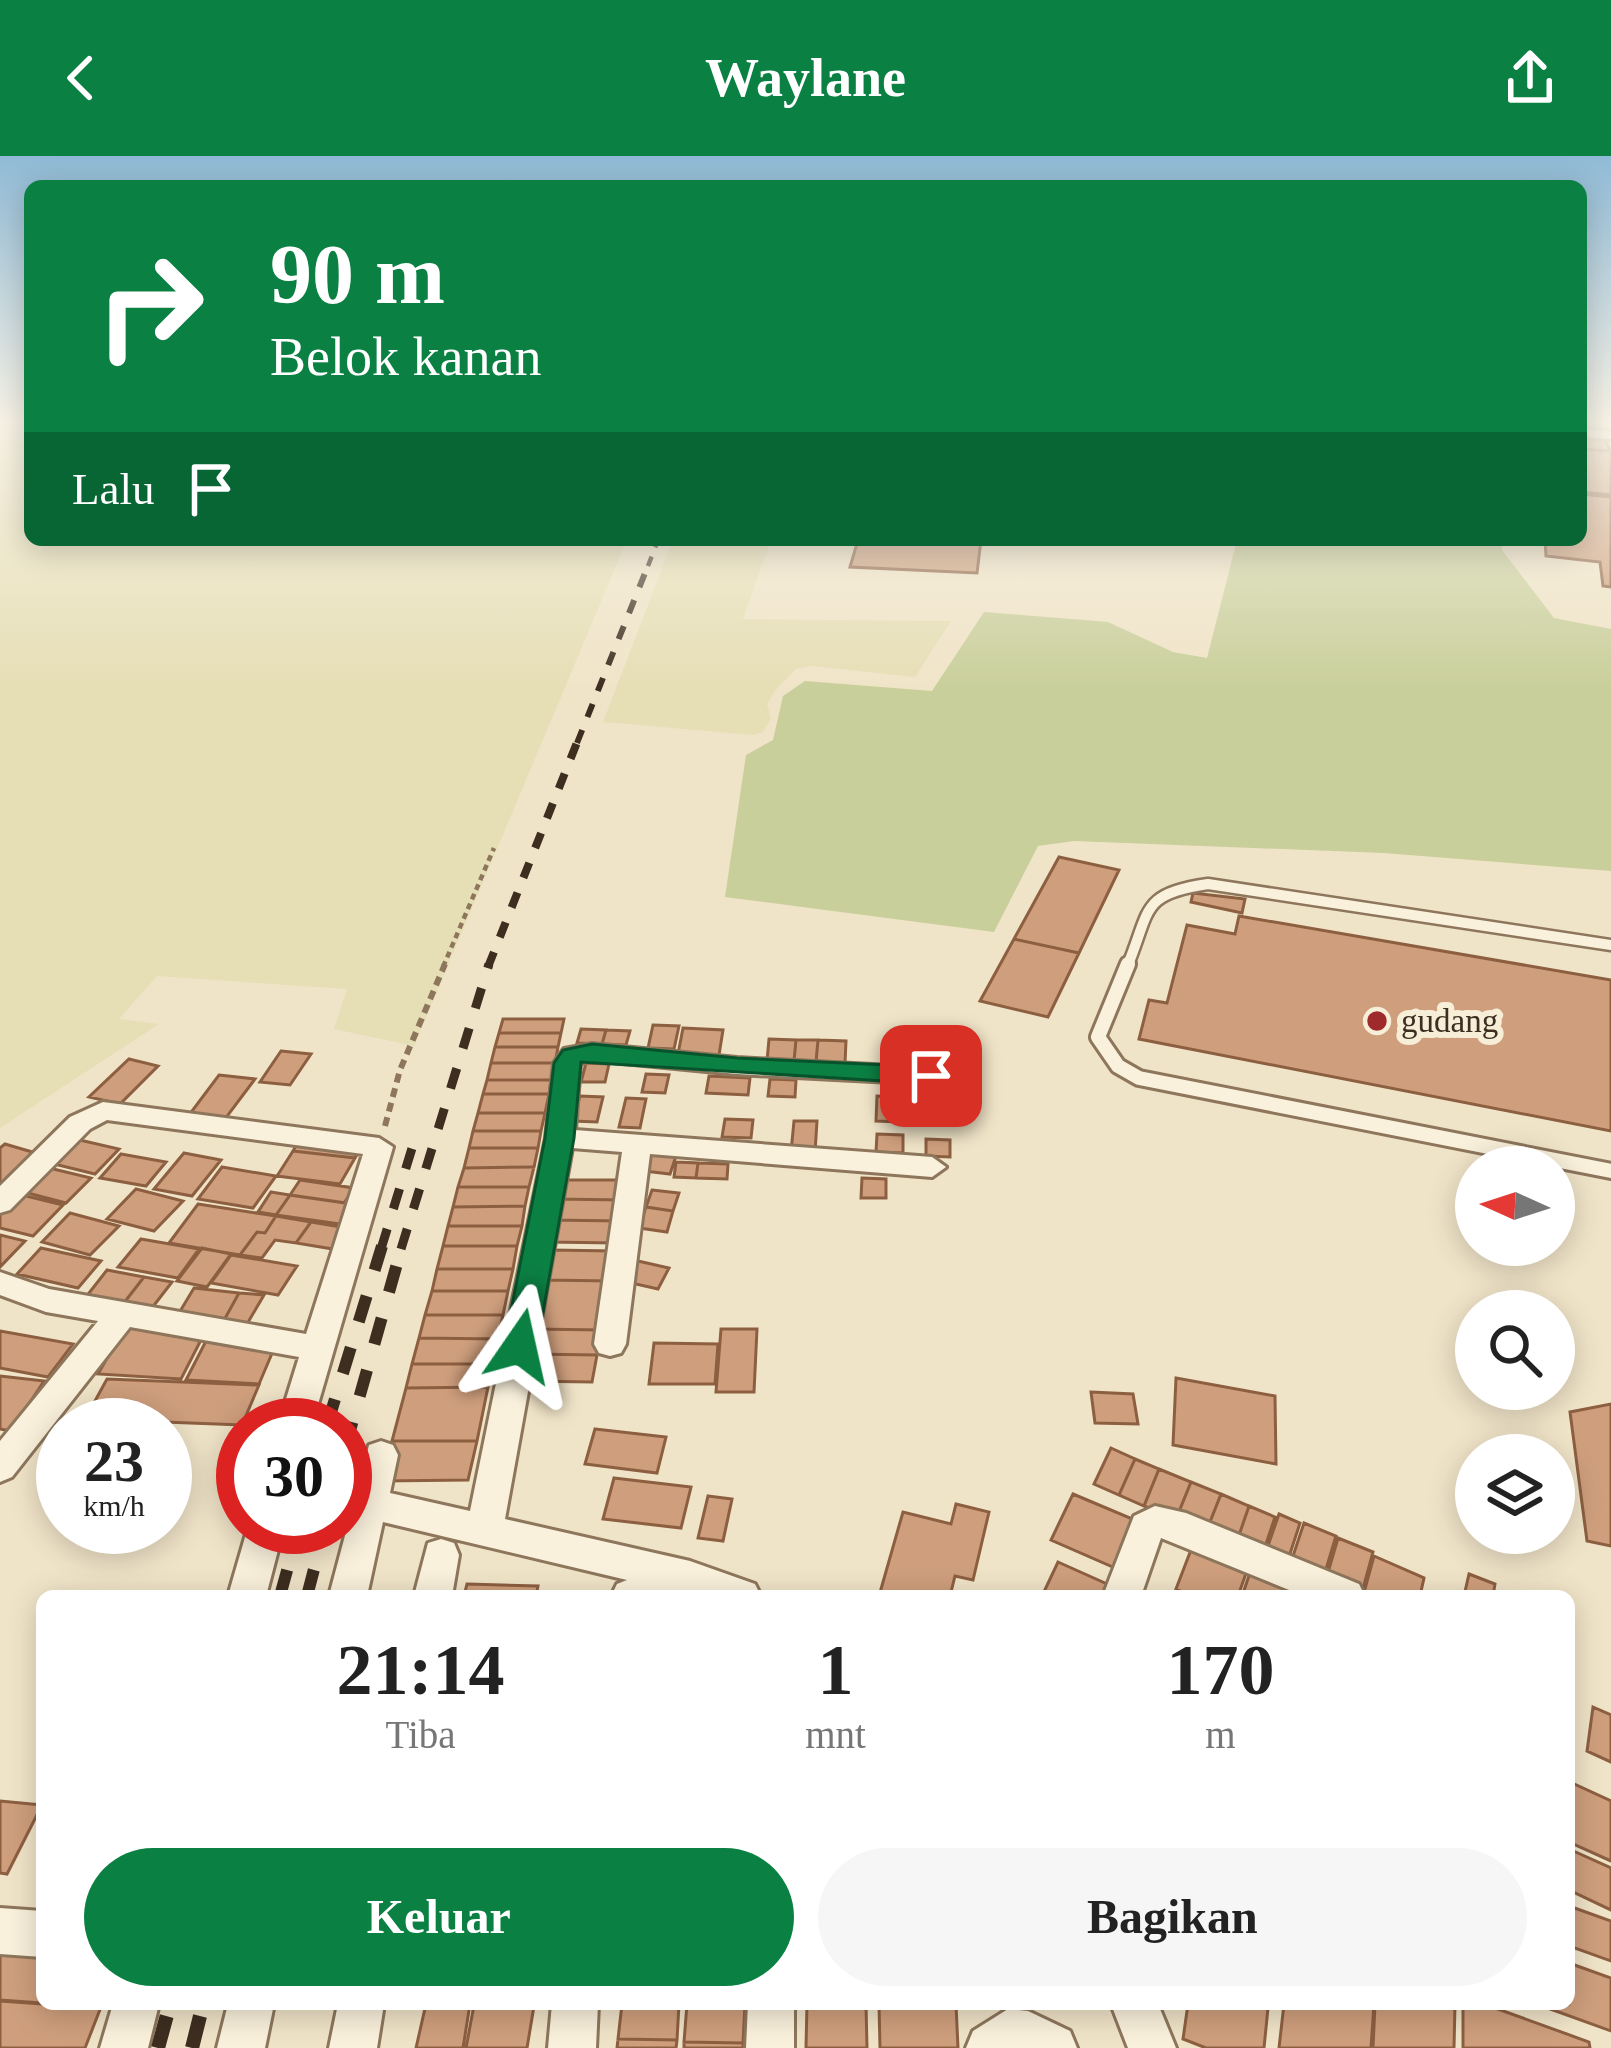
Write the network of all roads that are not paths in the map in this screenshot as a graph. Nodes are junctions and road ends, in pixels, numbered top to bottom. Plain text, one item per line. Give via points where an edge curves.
1 (1611, 945) edge
2 (931, 1076) dead end
3 (560, 1138) junction
4 (637, 1143) junction
5 (932, 1168) dead end
6 (1611, 1171) edge
7 (0, 1203) edge
8 (0, 1283) edge
9 (122, 1314) junction
10 (610, 1344) dead end
11 (316, 1348) junction
12 (302, 1398) edge
13 (381, 1455) dead end
14 (0, 1467) edge
15 (372, 1495) edge
16 (372, 1504) edge
17 (484, 1529) junction
18 (259, 1554) edge
19 (358, 1554) edge
20 (441, 1555) dead end
21 (249, 1590) edge
22 (349, 1590) edge
23 (434, 1590) edge
24 (725, 1590) edge
25 (1124, 1590) edge
26 (1326, 1590) edge
27 (0, 1931) edge
28 (36, 1934) edge
29 (134, 2010) edge
30 (250, 2010) edge
31 (360, 2010) edge
32 (575, 2010) edge
33 (770, 2010) edge
34 (1137, 2010) edge
35 (124, 2048) edge
36 (241, 2048) edge
37 (353, 2048) edge
38 (572, 2048) edge
39 (770, 2048) edge
40 (990, 2048) edge
41 (1053, 2048) edge
42 (1152, 2048) edge

1 - 6 lane via 1184,886 1155,898 1098,1037 1118,1066 1139,1078
2 - 3 street via 583,1052 567,1063
3 - 4 street
3 - 17 street
4 - 5 street
4 - 10 street
7 - 11 street via 80,1123 103,1111 380,1147
8 - 9 street
9 - 11 street
9 - 14 street
11 - 12 street
13 - 15 street
16 - 17 street
17 - 24 street
18 - 21 street
19 - 22 street
20 - 23 street
25 - 26 street via 1155,1522
27 - 28 street
29 - 35 street
30 - 36 street
31 - 37 street
32 - 38 street
33 - 39 street
34 - 42 street
40 - 41 street via 1008,2033

